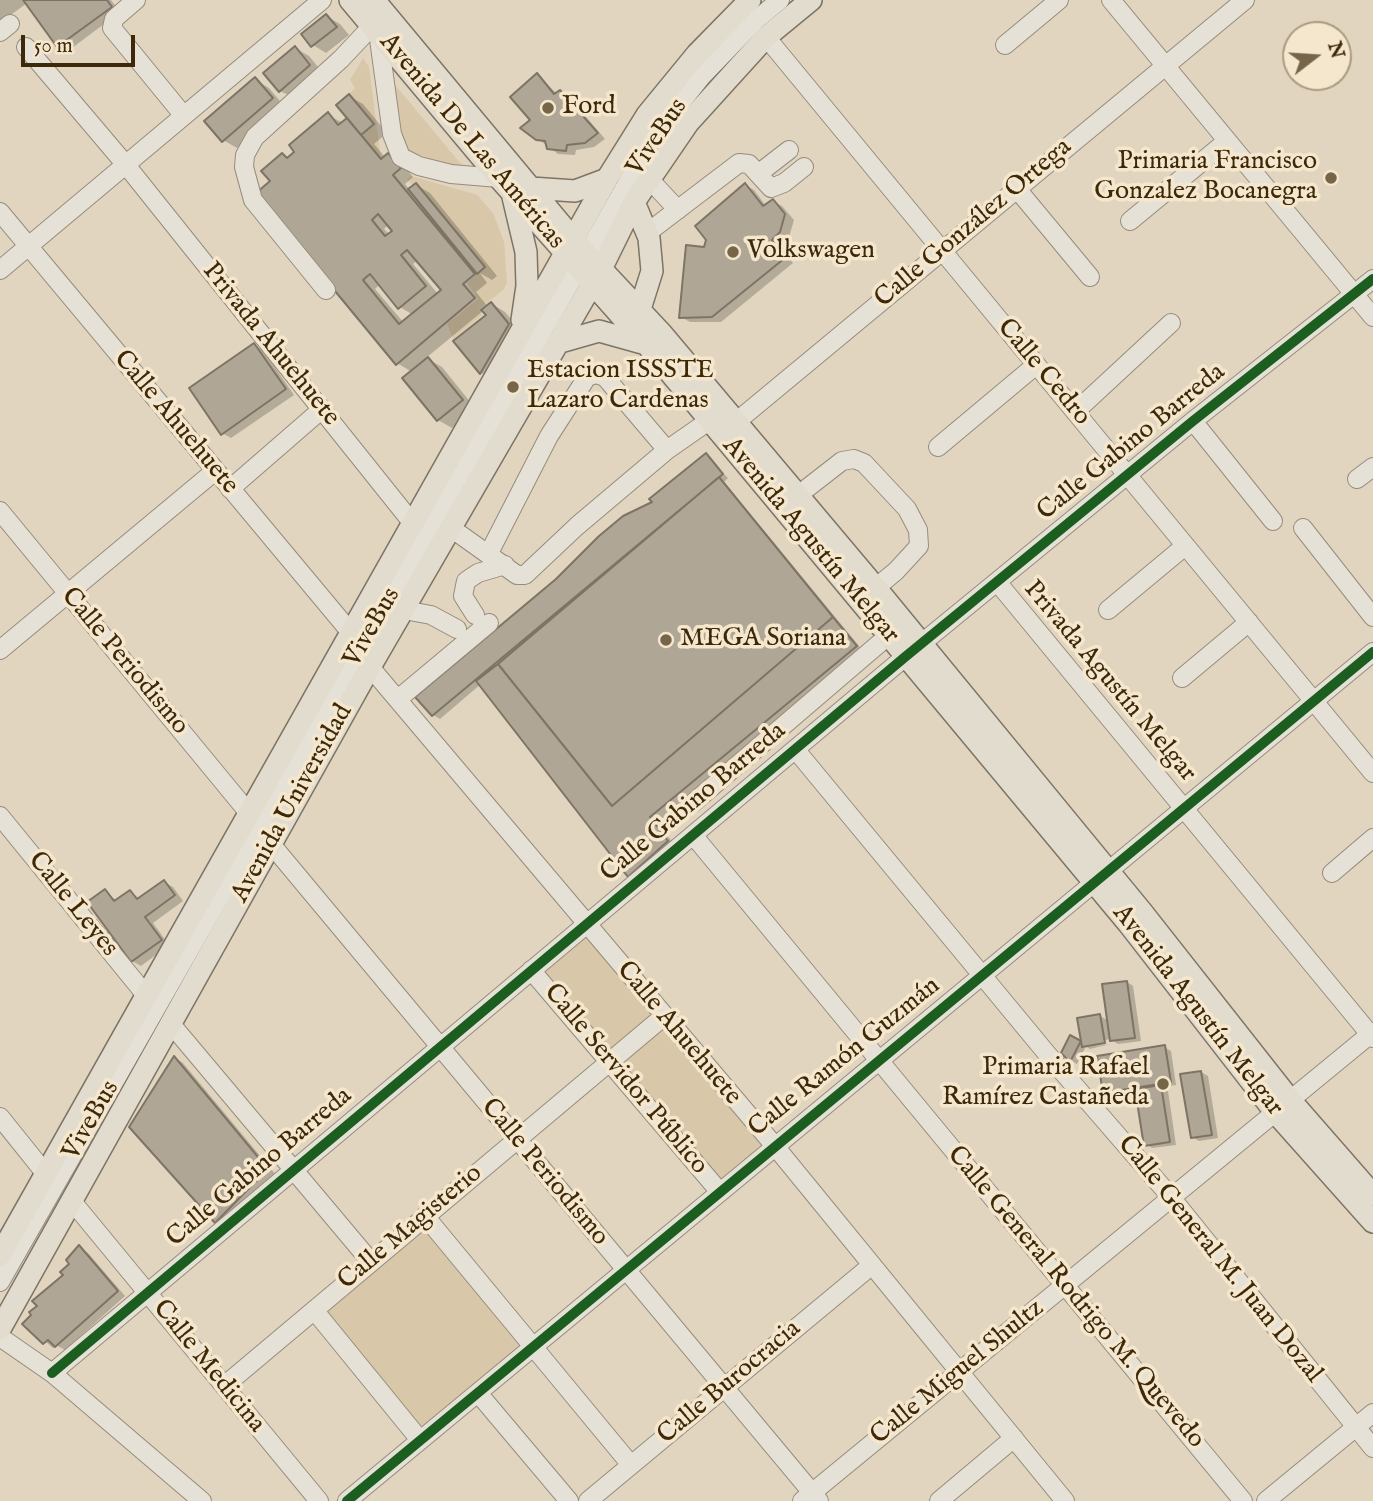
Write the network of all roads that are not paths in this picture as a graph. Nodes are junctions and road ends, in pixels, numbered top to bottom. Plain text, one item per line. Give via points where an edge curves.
1 (136, 0) edge
2 (322, 0) edge
3 (350, 0) edge
4 (374, 0) edge
5 (780, 0) edge
6 (811, 0) edge
7 (1059, 0) edge
8 (1111, 0) edge
9 (1245, 0) edge
10 (744, 2) edge
11 (375, 29) junction
12 (766, 37) junction
13 (1005, 45) dead end
14 (26, 47) dead end
15 (1166, 66) junction
16 (184, 116) junction
17 (1227, 141) junction
18 (789, 150) dead end
19 (126, 165) junction
20 (804, 167) dead end
21 (758, 174) junction
22 (607, 179) junction
23 (650, 180) junction
24 (514, 186) junction
25 (1017, 189) junction
26 (634, 202) junction
27 (678, 209) junction
28 (1, 213) edge
29 (1130, 221) dead end
30 (647, 233) junction
31 (29, 246) junction
32 (942, 251) junction
33 (583, 261) junction
34 (0, 270) edge
35 (1090, 277) dead end
36 (1373, 279) edge
37 (326, 290) dead end
38 (1353, 292) junction
39 (640, 309) junction
40 (1373, 317) edge
41 (1171, 323) dead end
42 (520, 336) junction
43 (557, 343) junction
44 (648, 346) junction
45 (1036, 365) junction
46 (321, 410) junction
47 (1075, 412) junction
48 (710, 420) junction
49 (1193, 421) junction
50 (736, 422) junction
51 (939, 447) dead end
52 (667, 450) junction
53 (1373, 467) edge
54 (215, 471) junction
55 (1127, 475) junction
56 (1357, 479) dead end
57 (230, 489) junction
58 (797, 496) junction
59 (0, 511) edge
60 (1273, 520) dead end
61 (414, 525) junction
62 (451, 528) junction
63 (1303, 528) dead end
64 (1185, 546) junction
65 (489, 553) junction
66 (505, 565) junction
67 (998, 583) junction
68 (68, 593) junction
69 (868, 594) junction
70 (404, 610) junction
71 (1108, 611) dead end
72 (1373, 617) edge
73 (1249, 622) junction
74 (457, 629) dead end
75 (352, 634) junction
76 (888, 636) junction
77 (0, 650) edge
78 (913, 651) junction
79 (1373, 652) edge
80 (370, 667) junction
81 (1182, 678) dead end
82 (398, 699) junction
83 (1314, 701) junction
84 (795, 749) junction
85 (1373, 773) edge
86 (694, 803) dead end
87 (1184, 808) junction
88 (248, 812) junction
89 (0, 816) edge
90 (693, 835) junction
91 (1373, 838) edge
92 (271, 844) junction
93 (1332, 873) dead end
94 (1100, 875) junction
95 (584, 924) junction
96 (531, 970) junction
97 (982, 975) junction
98 (145, 994) junction
99 (663, 1017) junction
100 (170, 1024) junction
101 (1372, 1034) edge
102 (438, 1047) junction
103 (878, 1059) junction
104 (610, 1062) junction
105 (1282, 1106) junction
106 (0, 1117) edge
107 (515, 1139) junction
108 (774, 1145) junction
109 (294, 1170) junction
110 (45, 1173) junction
111 (719, 1191) junction
112 (1373, 1195) edge
113 (1170, 1196) junction
114 (72, 1200) junction
115 (425, 1216) junction
116 (1373, 1222) edge
117 (0, 1255) edge
118 (371, 1262) junction
119 (872, 1265) junction
120 (625, 1269) junction
121 (0, 1282) edge
122 (1065, 1285) junction
123 (148, 1292) junction
124 (314, 1310) junction
125 (0, 1329) edge
126 (0, 1337) edge
127 (533, 1347) junction
128 (961, 1372) junction
129 (52, 1373) junction
130 (224, 1386) junction
131 (724, 1387) junction
132 (478, 1393) junction
133 (1373, 1413) edge
134 (1356, 1427) junction
135 (1014, 1438) junction
136 (421, 1440) junction
137 (1373, 1448) edge
138 (631, 1465) junction
139 (811, 1498) edge
140 (202, 1501) edge
141 (319, 1501) edge
142 (347, 1501) edge
143 (569, 1501) edge
144 (588, 1501) edge
145 (939, 1501) edge
146 (1065, 1501) edge
147 (1243, 1501) edge
148 (1266, 1501) edge

1 - 16 street via 114,19 112,28
2 - 16 street
3 - 11 main road, Avenida De Las Américas
4 - 24 main road, Avenida De Las Américas
5 - 33 street, ViveBus via 702,76 653,138
6 - 12 main road
7 - 13 street
8 - 15 street
9 - 15 street, Calle González Ortega
10 - 22 main road via 647,115
11 - 24 main road, Avenida De Las Américas
11 - 24 street via 392,134 401,157 419,166
11 - 37 street via 255,137 245,155 253,200
12 - 23 main road via 688,123
12 - 32 street, Calle Cedro
14 - 19 street, Privada Ahuehuete
15 - 17 street
15 - 25 street, Calle González Ortega
16 - 19 street
17 - 29 street
17 - 38 street
18 - 21 street
19 - 31 street
19 - 46 street, Privada Ahuehuete
20 - 21 street via 771,188
21 - 27 street via 747,162 739,163
22 - 24 main road via 575,191
22 - 33 main road
23 - 26 main road
23 - 27 street
24 - 33 main road, Avenida De Las Américas
24 - 42 main road via 527,261
25 - 32 street, Calle González Ortega
25 - 35 street
26 - 30 main road
26 - 33 main road
27 - 30 street
28 - 31 street, Calle Ahuehuete
30 - 39 main road via 652,271
31 - 34 street
31 - 54 street, Calle Ahuehuete
32 - 45 street, Calle Cedro
32 - 50 street, Calle González Ortega
33 - 39 main road, Avenida Agustín Melgar
33 - 42 main road, Avenida Universidad
33 - 43 main road, Avenida Universidad
33 - 44 main road, Avenida Agustín Melgar
33 - 121 street, ViveBus
36 - 38 street, Calle Gabino Barreda
38 - 40 street
38 - 49 street, Calle Gabino Barreda
39 - 50 main road, Avenida Agustín Melgar
41 - 47 street
42 - 61 main road, Avenida Universidad
43 - 44 main road via 599,331
43 - 62 main road, Avenida Universidad
44 - 48 main road, Avenida Agustín Melgar
45 - 47 street, Calle Cedro
45 - 51 street
46 - 57 street
46 - 61 street, Privada Ahuehuete
47 - 55 street, Calle Cedro
48 - 52 street
48 - 69 main road, Avenida Agustín Melgar
49 - 55 street, Calle Gabino Barreda
49 - 60 street
50 - 58 main road, Avenida Agustín Melgar
52 - 65 street via 605,377 587,377 549,436
52 - 66 street via 525,575 517,575
53 - 56 street
54 - 57 street, Calle Ahuehuete
54 - 68 street
55 - 64 street, Calle Cedro
55 - 67 street, Calle Gabino Barreda
57 - 75 street, Calle Ahuehuete
58 - 69 main road, Avenida Agustín Melgar
58 - 69 street via 850,459 864,463 915,521 920,538 914,554
59 - 68 street, Calle Periodismo
61 - 75 main road, Avenida Universidad
62 - 65 street
62 - 70 main road, Avenida Universidad
63 - 72 street
64 - 71 street
64 - 73 street, Calle Cedro
65 - 66 street
66 - 82 street via 466,581 463,596 482,619
67 - 78 street, Calle Gabino Barreda
67 - 87 street, Privada Agustín Melgar
68 - 77 street
68 - 88 street, Calle Periodismo
69 - 76 main road, Avenida Agustín Melgar
69 - 78 main road, Avenida Agustín Melgar
70 - 74 street via 431,615
70 - 80 main road, Avenida Universidad
73 - 81 street
73 - 83 street, Calle Cedro
75 - 88 main road, Avenida Universidad
76 - 78 main road, Avenida Agustín Melgar
76 - 86 street
78 - 84 street, Calle Gabino Barreda
78 - 94 main road, Avenida Agustín Melgar
79 - 83 street, Calle Ramón Guzmán
80 - 82 street, Calle Ahuehuete
80 - 92 main road, Avenida Universidad
82 - 95 street, Calle Ahuehuete
83 - 85 street, Calle Cedro
83 - 87 street, Calle Ramón Guzmán
84 - 90 street, Calle Gabino Barreda
84 - 97 street, Calle General M. Juan Dozal
87 - 94 street, Calle Ramón Guzmán
87 - 101 street, Privada Agustín Melgar
88 - 98 main road, Avenida Universidad
89 - 98 street, Calle Leyes
90 - 95 street, Calle Gabino Barreda
90 - 103 street, Calle General Rodrigo M. Quevedo
91 - 93 street
92 - 100 main road, Avenida Universidad
92 - 102 street, Calle Periodismo
94 - 97 street, Calle Ramón Guzmán
94 - 105 main road, Avenida Agustín Melgar
95 - 96 street, Calle Gabino Barreda
95 - 99 street, Calle Ahuehuete
96 - 102 street, Calle Gabino Barreda
96 - 104 street, Calle Servidor Público
97 - 103 street, Calle Ramón Guzmán
97 - 113 street, Calle General M. Juan Dozal
98 - 110 main road, Avenida Universidad
99 - 104 street, Calle Magisterio
99 - 108 street, Calle Ahuehuete
100 - 109 street
100 - 114 main road, Avenida Universidad
101 - 105 street, Calle Miguel Shultz
102 - 107 street, Calle Periodismo
102 - 109 street, Calle Gabino Barreda
103 - 108 street, Calle Ramón Guzmán
103 - 122 street, Calle General Rodrigo M. Quevedo
104 - 107 street, Calle Magisterio
104 - 111 street, Calle Servidor Público
105 - 112 main road, Avenida Agustín Melgar
105 - 113 street, Calle Miguel Shultz
105 - 116 main road, Avenida Agustín Melgar
106 - 110 street
107 - 115 street, Calle Magisterio
107 - 120 street, Calle Periodismo
108 - 111 street, Calle Ramón Guzmán
108 - 119 street, Calle Ahuehuete
109 - 118 street
109 - 123 street, Calle Gabino Barreda
110 - 117 main road, Avenida Universidad
111 - 120 street, Calle Ramón Guzmán
113 - 122 street, Calle Miguel Shultz
113 - 134 street, Calle General M. Juan Dozal
114 - 123 street, Calle Medicina
114 - 125 main road, Avenida Universidad
115 - 118 street, Calle Magisterio
115 - 127 street
118 - 124 street, Calle Magisterio
119 - 128 street, Calle Ahuehuete
119 - 131 street, Calle Burocracia
120 - 127 street, Calle Ramón Guzmán
120 - 131 street, Calle Periodismo
122 - 128 street, Calle Miguel Shultz
122 - 147 street, Calle General Rodrigo M. Quevedo
123 - 129 street, Calle Gabino Barreda
123 - 130 street, Calle Medicina
124 - 130 street, Calle Magisterio
124 - 136 street
126 - 129 street
127 - 132 street, Calle Ramón Guzmán
127 - 138 street
128 - 135 street, Calle Ahuehuete
128 - 139 street, Calle Miguel Shultz
129 - 140 street
130 - 141 street, Calle Medicina
131 - 138 street, Calle Burocracia
131 - 139 street, Calle Periodismo
132 - 136 street, Calle Ramón Guzmán
132 - 143 street
133 - 134 street
134 - 137 street, Calle General M. Juan Dozal
134 - 148 street
135 - 145 street
135 - 146 street, Calle Ahuehuete
136 - 142 street, Calle Ramón Guzmán
138 - 144 street, Calle Burocracia

